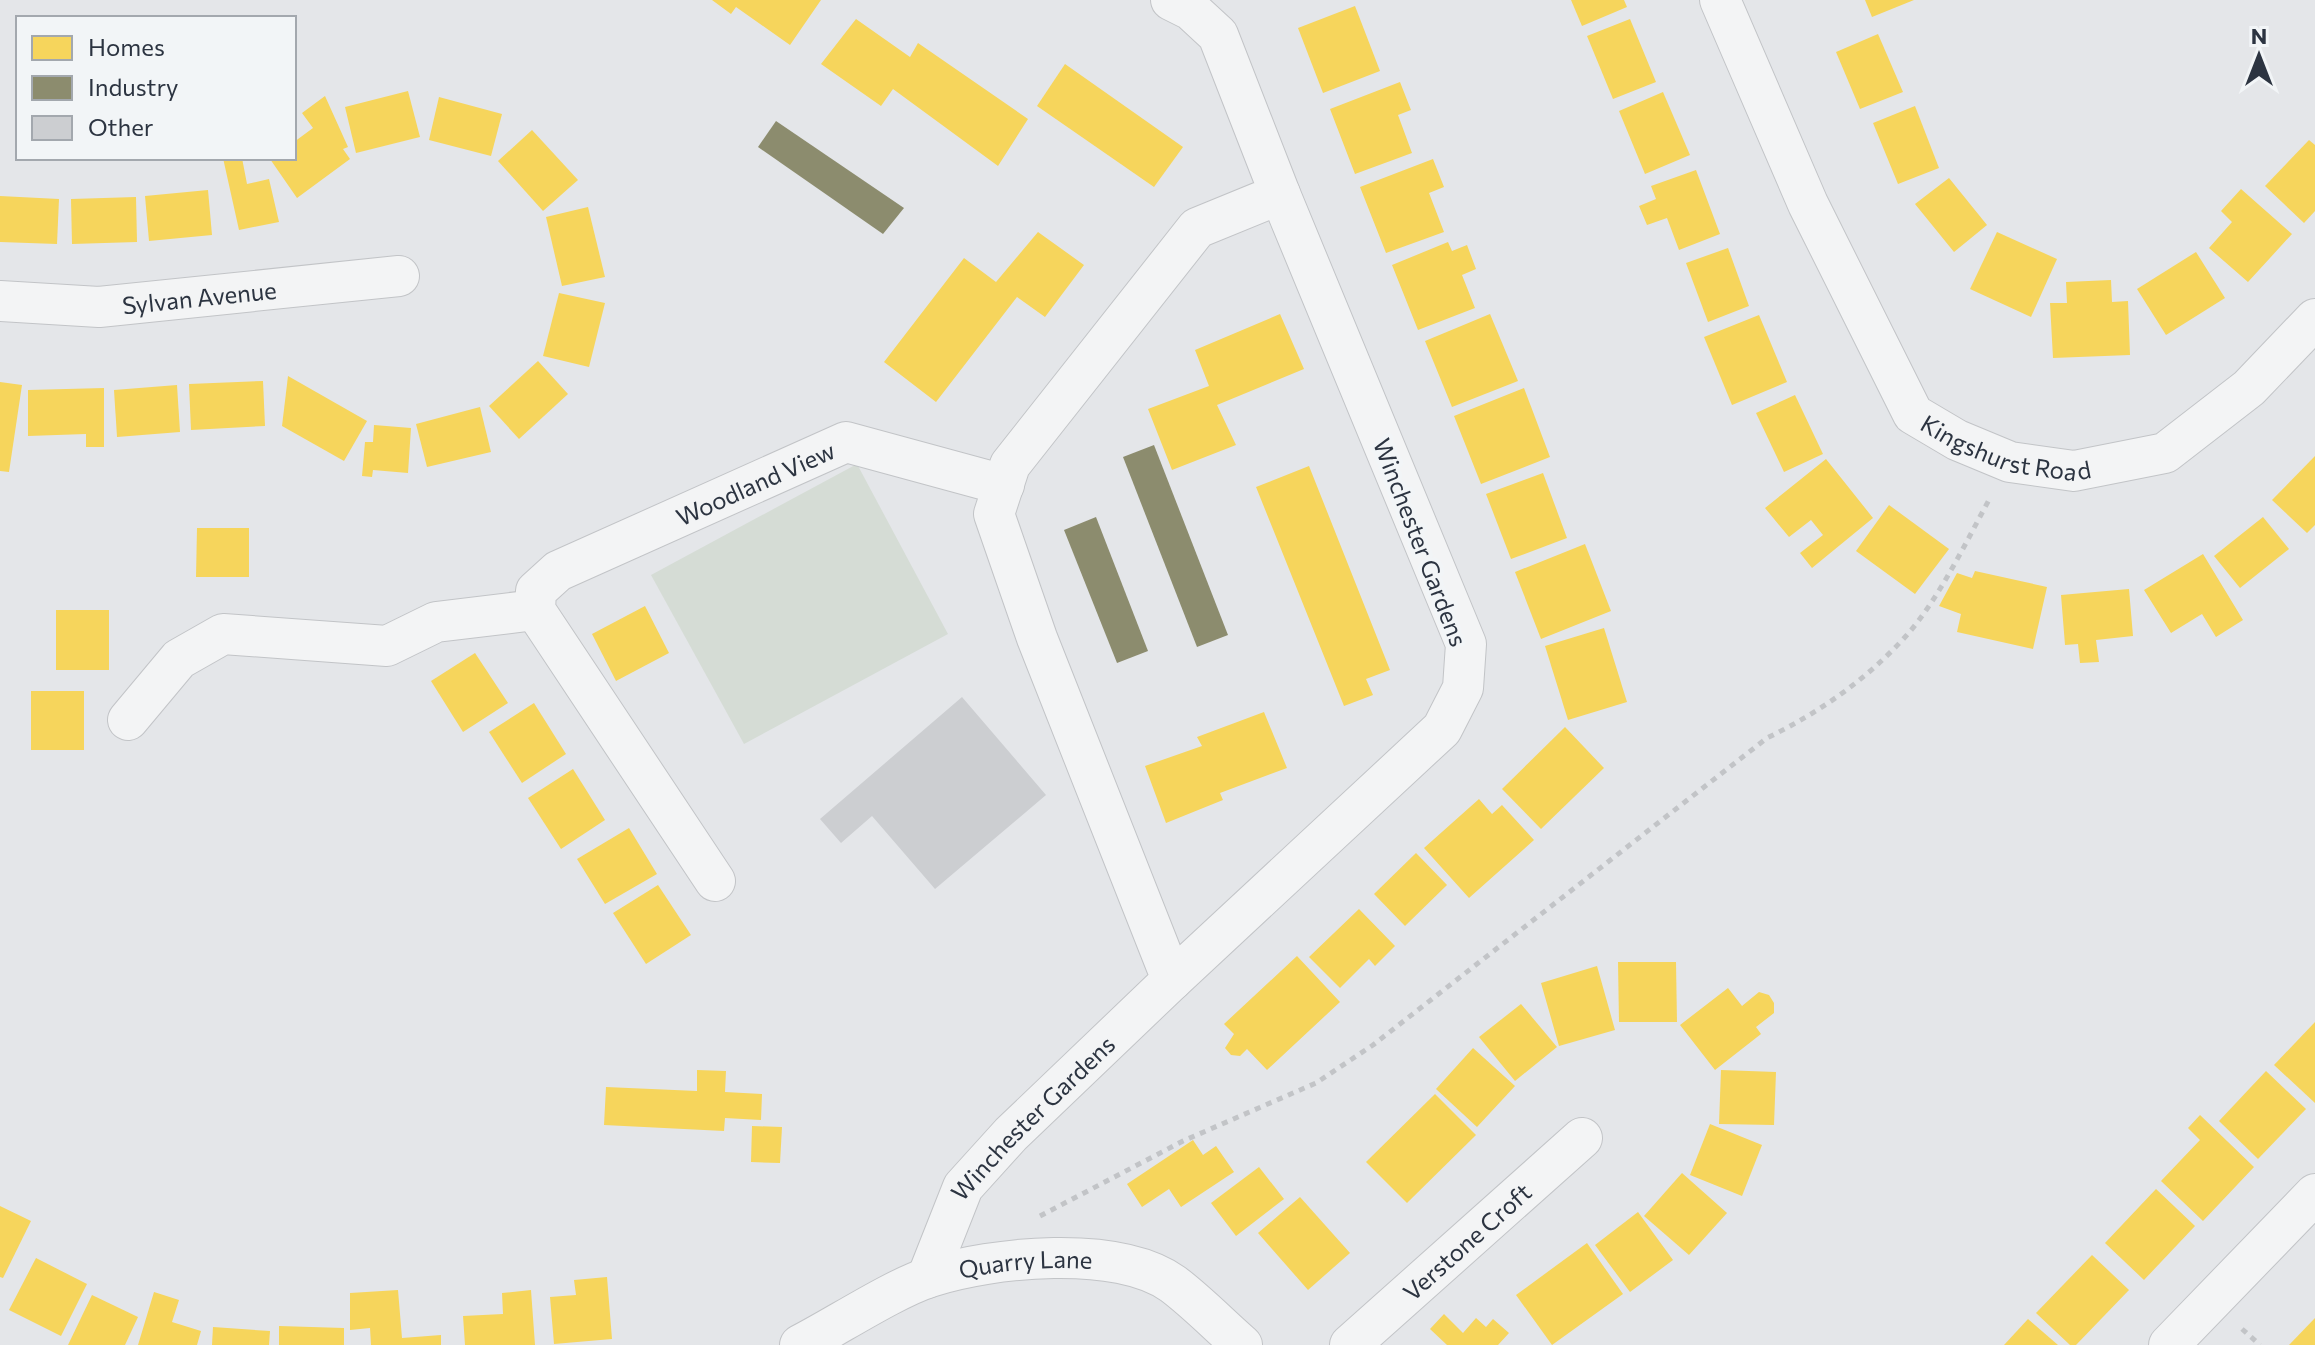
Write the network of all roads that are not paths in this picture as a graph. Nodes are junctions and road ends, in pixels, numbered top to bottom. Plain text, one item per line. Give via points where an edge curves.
1 (1171, 0) edge
2 (1720, 0) edge
3 (1280, 194) junction
4 (399, 276) dead end
5 (0, 301) edge
6 (2315, 319) edge
7 (1004, 485) junction
8 (535, 610) junction
9 (128, 720) dead end
10 (715, 881) dead end
11 (1172, 980) junction
12 (1582, 1138) dead end
13 (2315, 1194) edge
14 (927, 1278) junction
15 (800, 1345) edge
16 (1242, 1345) edge
17 (1350, 1345) edge
18 (2169, 1345) edge

1 - 3 street, Winchester Gardens via 1218,35
2 - 6 street, Kingshurst Road via 1808,204 1913,414 1957,440 2010,462 2074,471 2165,453 2249,388
3 - 7 street via 1197,228 1010,465
3 - 11 street, Winchester Gardens via 1466,644 1463,688 1442,729
4 - 5 street, Sylvan Avenue via 99,307
7 - 8 street, Woodland View via 846,442 558,571 536,591
7 - 11 street via 994,514 1037,638
8 - 9 street via 436,622 387,646 223,634 179,659
8 - 10 street
11 - 14 street, Winchester Gardens via 963,1187
12 - 17 street, Verstone Croft
13 - 18 street
14 - 15 street, Quarry Lane
14 - 16 street, Quarry Lane via 1003,1260 1076,1258 1124,1266 1171,1283

